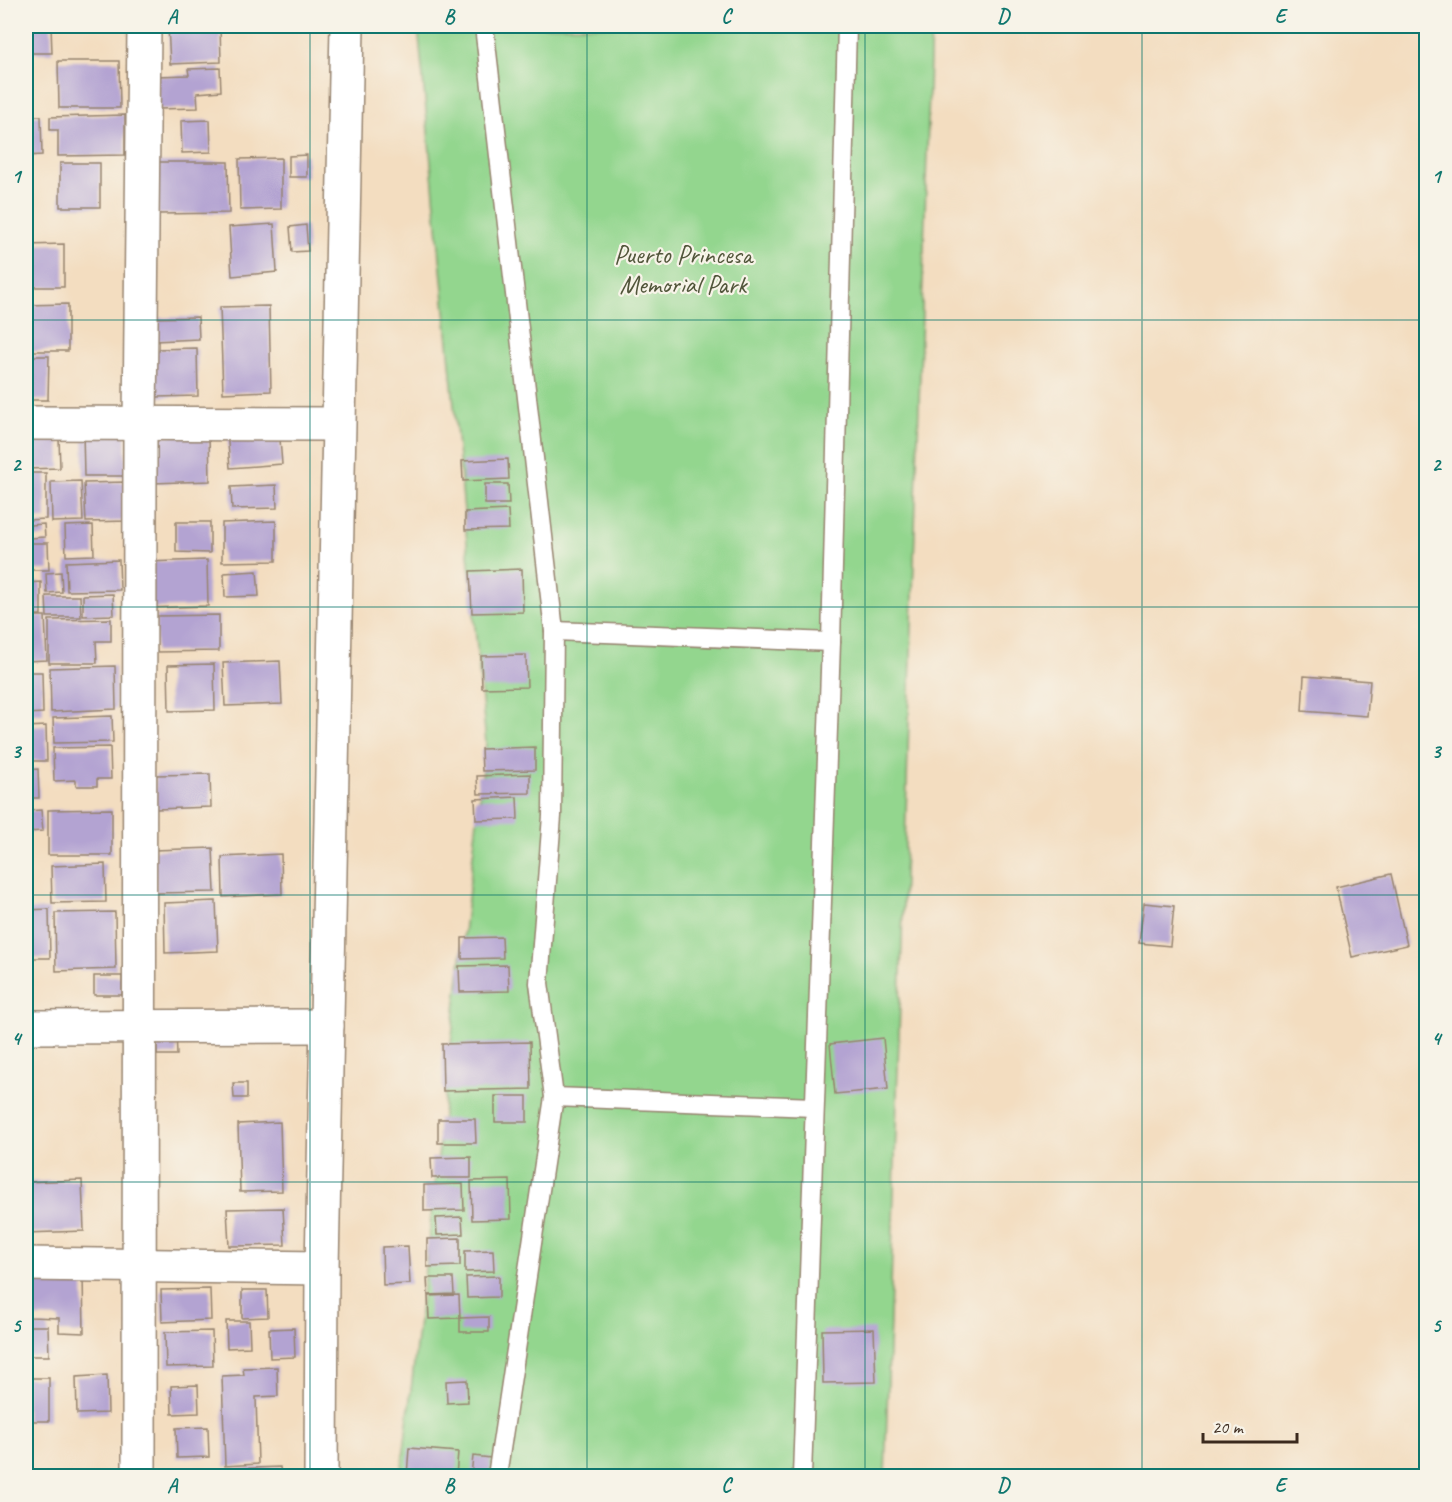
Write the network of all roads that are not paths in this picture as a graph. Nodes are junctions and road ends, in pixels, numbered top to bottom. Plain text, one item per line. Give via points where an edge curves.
1 (144, 26) edge
2 (347, 26) edge
3 (484, 26) edge
4 (847, 26) edge
5 (140, 422) junction
6 (26, 423) edge
7 (338, 424) junction
8 (554, 631) junction
9 (831, 642) junction
10 (139, 1025) junction
11 (327, 1026) junction
12 (26, 1027) edge
13 (554, 1097) junction
14 (814, 1107) junction
15 (26, 1264) edge
16 (140, 1266) junction
17 (322, 1268) junction
18 (139, 1476) edge
19 (321, 1476) edge
20 (497, 1476) edge
21 (802, 1476) edge

1 - 5 street
2 - 7 street
3 - 8 lane
4 - 9 lane
5 - 6 street
5 - 7 street
5 - 10 street
7 - 11 street
8 - 9 lane
8 - 13 lane via 552,816 539,983
9 - 14 lane
10 - 11 street
10 - 12 street
10 - 16 street
11 - 17 street
13 - 14 lane
13 - 20 lane
14 - 21 lane
15 - 16 street
16 - 17 street
16 - 18 street
17 - 19 street

